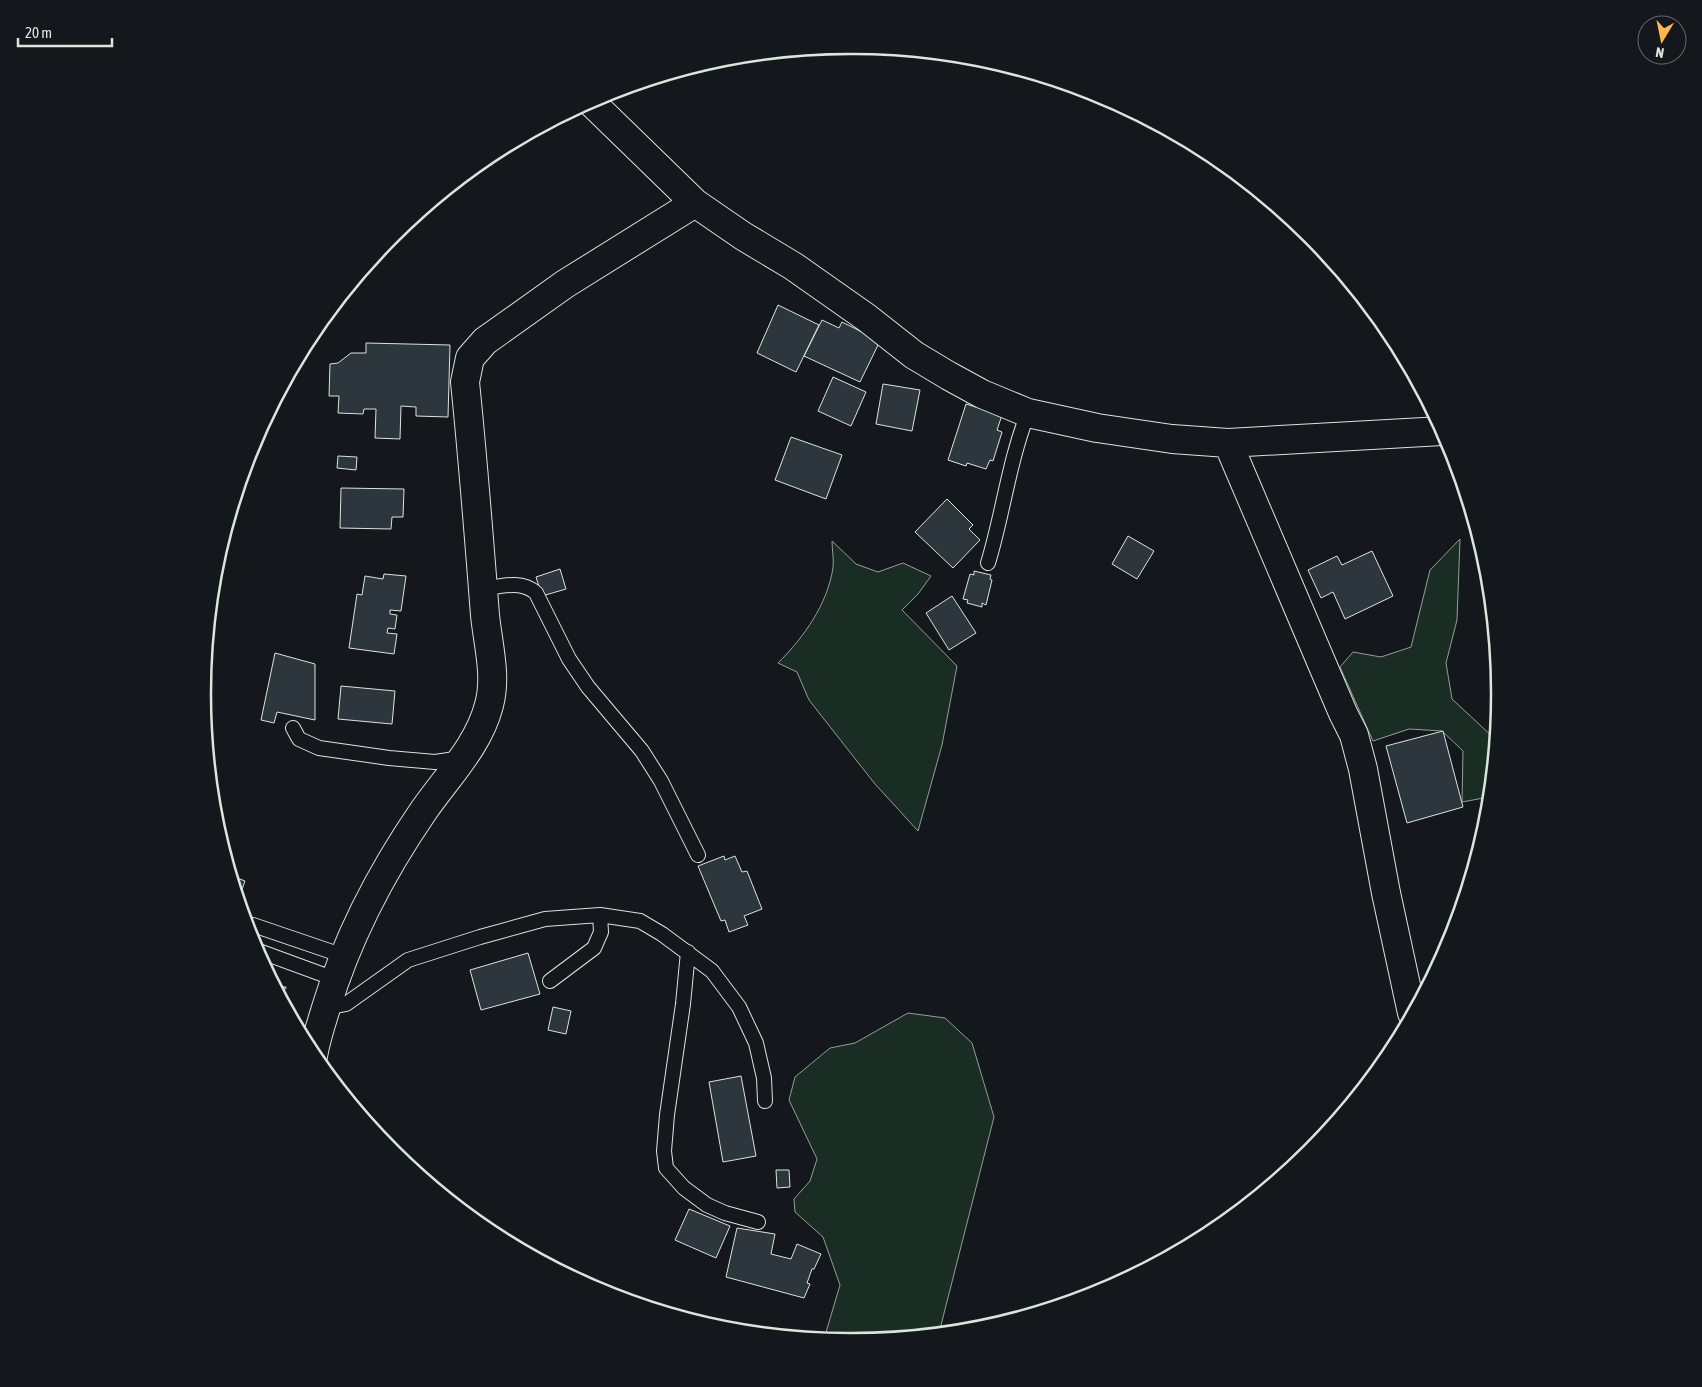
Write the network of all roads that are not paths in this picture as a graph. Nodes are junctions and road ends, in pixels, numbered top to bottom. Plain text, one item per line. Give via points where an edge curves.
1 (596, 107) edge
2 (695, 202) junction
3 (1028, 413) junction
4 (1434, 431) edge
5 (1228, 443) junction
6 (988, 563) dead end
7 (484, 589) junction
8 (293, 728) dead end
9 (463, 758) junction
10 (698, 855) dead end
11 (600, 915) junction
12 (255, 926) edge
13 (266, 952) edge
14 (688, 952) junction
15 (340, 968) junction
16 (550, 981) dead end
17 (1410, 1004) edge
18 (326, 1008) junction
19 (315, 1042) edge
20 (765, 1101) dead end
21 (758, 1222) dead end

1 - 2 street
2 - 3 street via 793,266 914,355 982,394
2 - 7 street via 565,284 485,340 470,358 465,382
3 - 5 street via 1098,428
3 - 6 lane via 1012,463
4 - 5 street
5 - 17 street via 1354,735
7 - 9 street via 492,688 480,732
7 - 10 lane via 510,585 529,587 536,593 568,659 642,751 661,781
8 - 9 lane via 299,739 318,748 435,762
9 - 15 street via 423,812 384,875 350,939
11 - 14 lane via 640,921
11 - 16 lane via 601,932 594,948
11 - 18 lane via 545,919 408,960 346,1004
12 - 15 lane
13 - 15 lane
14 - 20 lane via 712,971 739,1007 756,1043 764,1078
14 - 21 lane via 667,1115 666,1168 684,1188 707,1204
15 - 18 street
18 - 19 street

